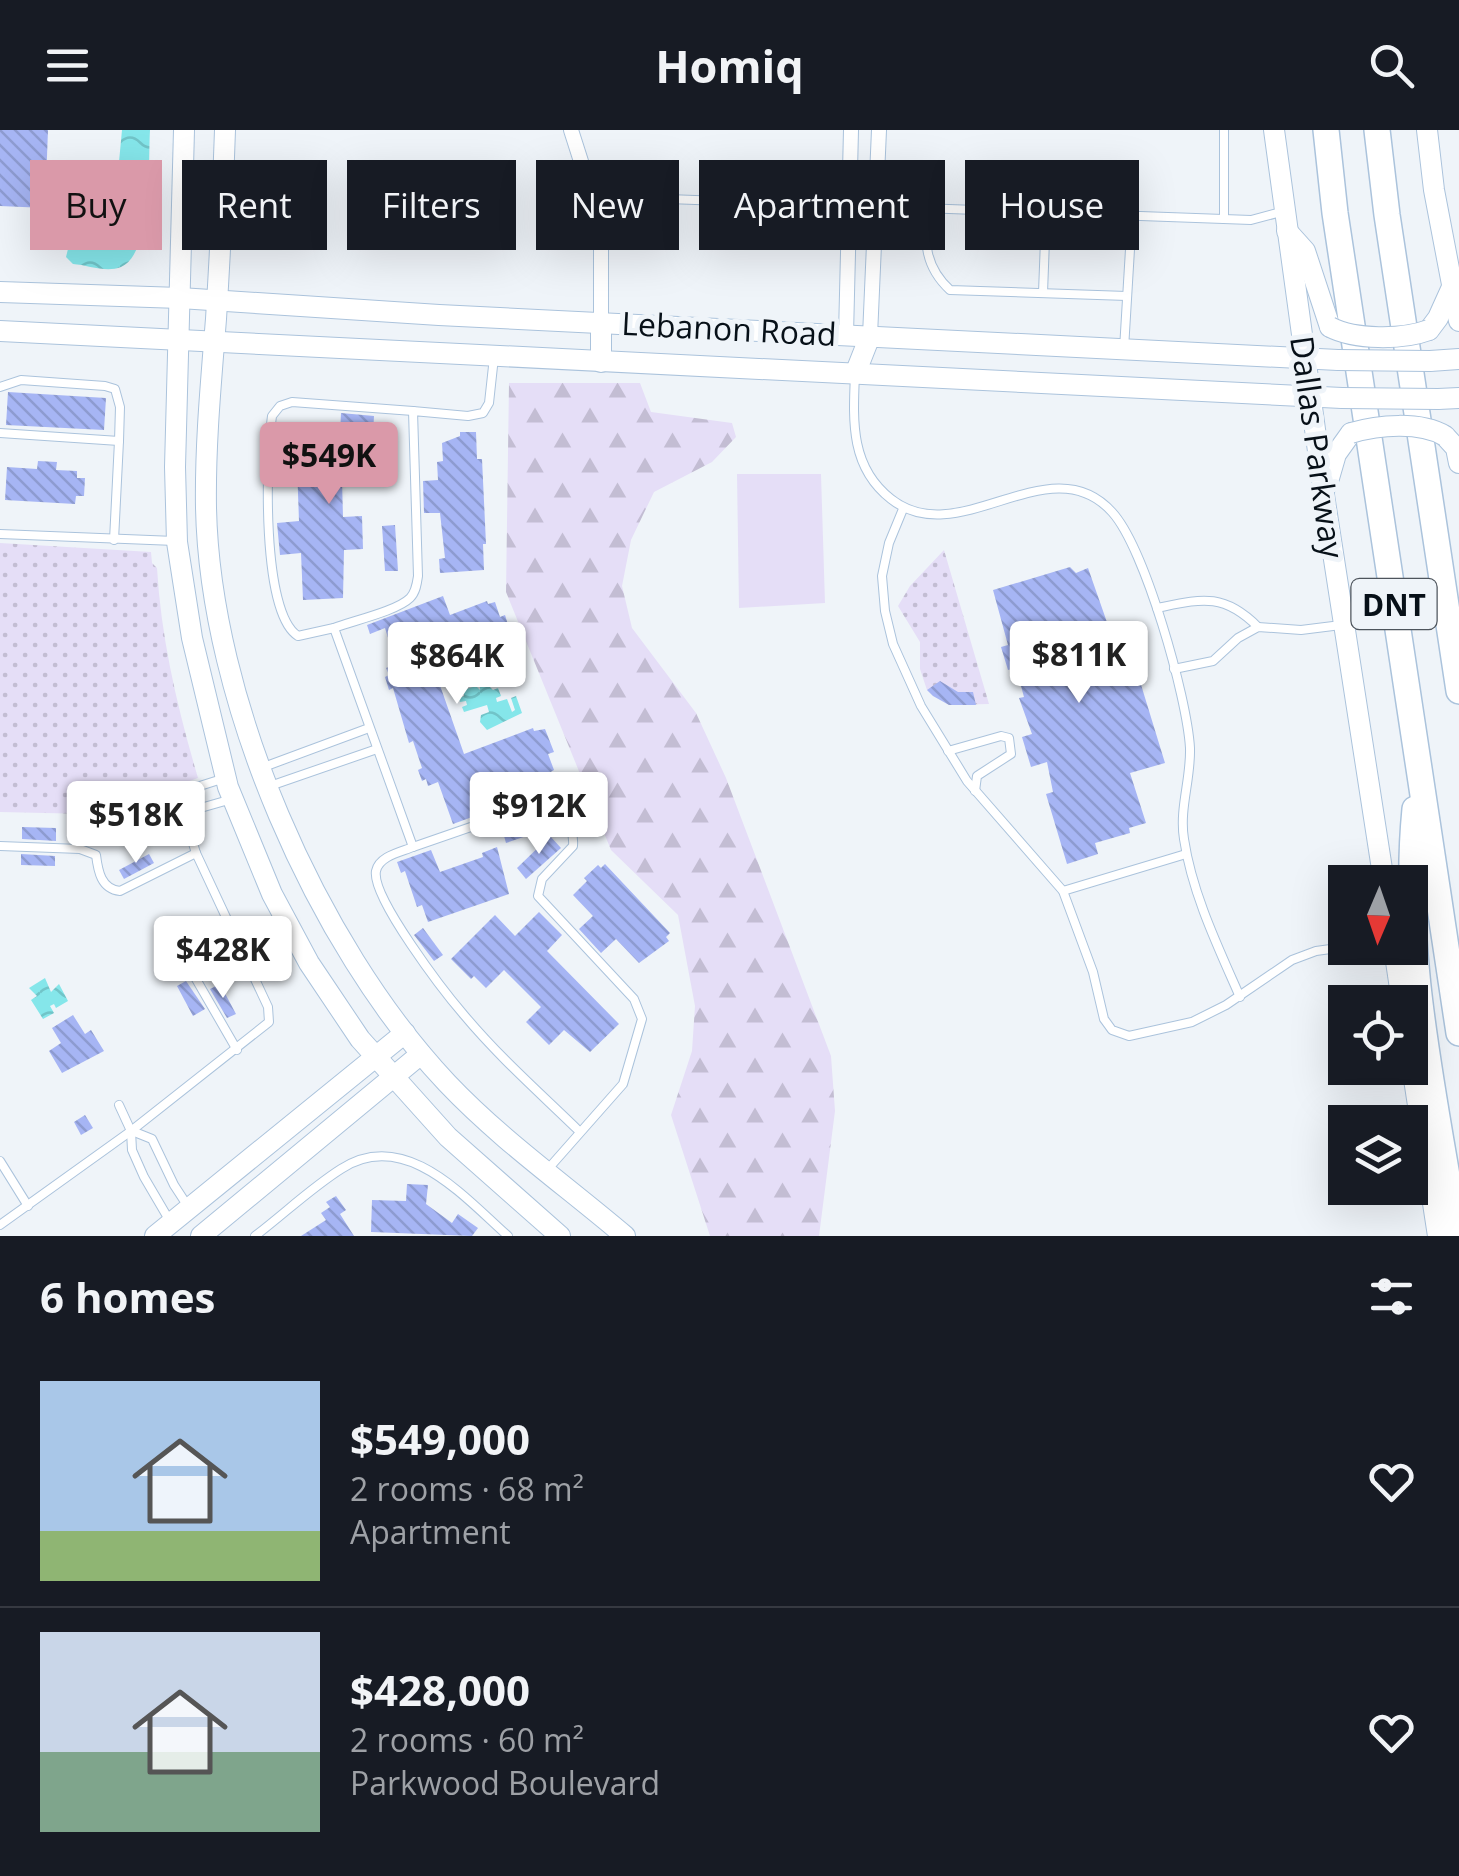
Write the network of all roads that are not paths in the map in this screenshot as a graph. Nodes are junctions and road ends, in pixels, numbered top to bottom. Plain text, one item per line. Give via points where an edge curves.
1 (184, 130) edge
2 (225, 130) edge
3 (571, 130) edge
4 (851, 130) edge
5 (878, 130) edge
6 (1224, 130) edge
7 (1274, 130) edge
8 (1326, 130) edge
9 (1377, 130) edge
10 (1427, 130) edge
11 (580, 160) edge
12 (850, 160) edge
13 (877, 160) edge
14 (1139, 216) edge
15 (1224, 219) junction
16 (1286, 221) junction
17 (601, 250) edge
18 (847, 250) edge
19 (874, 250) edge
20 (926, 250) edge
21 (1045, 250) edge
22 (1130, 250) edge
23 (1452, 287) junction
24 (0, 292) edge
25 (1043, 293) junction
26 (1127, 296) junction
27 (180, 298) junction
28 (217, 301) junction
29 (601, 321) junction
30 (1459, 321) edge
31 (0, 331) edge
32 (846, 335) junction
33 (870, 336) junction
34 (179, 339) junction
35 (214, 340) junction
36 (1124, 348) junction
37 (494, 357) junction
38 (1305, 358) junction
39 (1459, 359) edge
40 (600, 362) junction
41 (855, 374) junction
42 (0, 387) edge
43 (1310, 396) junction
44 (1449, 398) edge
45 (413, 411) junction
46 (0, 433) edge
47 (119, 441) junction
48 (1459, 463) edge
49 (1324, 495) junction
50 (903, 509) junction
51 (0, 534) edge
52 (114, 540) junction
53 (177, 542) junction
54 (1157, 608) junction
55 (1344, 625) junction
56 (1258, 627) junction
57 (334, 628) junction
58 (1174, 670) junction
59 (1459, 691) edge
60 (369, 728) junction
61 (377, 750) junction
62 (948, 752) junction
63 (1419, 772) junction
64 (225, 778) junction
65 (263, 778) junction
66 (975, 791) junction
67 (232, 799) junction
68 (183, 813) junction
69 (0, 846) edge
70 (414, 848) junction
71 (196, 853) junction
72 (1186, 854) junction
73 (1381, 865) edge
74 (1063, 891) junction
75 (234, 938) junction
76 (1328, 950) edge
77 (1240, 996) junction
78 (405, 1032) junction
79 (1459, 1034) edge
80 (236, 1050) junction
81 (421, 1054) junction
82 (374, 1059) junction
83 (392, 1077) junction
84 (1415, 1085) edge
85 (118, 1105) dead end
86 (579, 1130) junction
87 (131, 1131) junction
88 (0, 1161) edge
89 (547, 1171) junction
90 (28, 1206) junction
91 (189, 1208) junction
92 (0, 1225) edge
93 (168, 1232) edge
94 (204, 1234) edge
95 (255, 1236) edge
96 (508, 1236) edge
97 (560, 1236) edge
98 (624, 1236) edge
99 (1438, 1236) edge
100 (1457, 1236) edge

1 - 27 main road
2 - 28 main road
3 - 11 street
4 - 12 street
5 - 13 street
6 - 15 lane
7 - 16 main road, Dallas Parkway
8 - 63 highway, DNT
9 - 59 highway, DNT
10 - 23 main road
14 - 15 lane
15 - 16 lane
16 - 23 main road, bridge via 1305,251 1330,327 1344,334 1429,330
16 - 38 main road, Dallas Parkway
17 - 29 street
18 - 32 street
19 - 33 street
20 - 25 lane via 950,290
21 - 25 lane
22 - 26 lane
23 - 30 main road
24 - 27 main road, Lebanon Road
25 - 26 lane
26 - 36 lane
27 - 28 main road, Lebanon Road
27 - 34 main road
28 - 29 main road, Lebanon Road
28 - 35 main road
29 - 32 main road, Lebanon Road
29 - 40 main road
31 - 34 main road, Lebanon Road
32 - 33 main road, Lebanon Road
32 - 41 main road
33 - 36 main road, Lebanon Road
33 - 41 main road
34 - 35 main road, Lebanon Road
34 - 53 main road
35 - 37 main road, Lebanon Road
35 - 65 main road via 209,548 232,672
36 - 38 main road, Lebanon Road
37 - 40 main road, Lebanon Road
37 - 45 lane via 483,413
38 - 39 main road, Lebanon Road, bridge
38 - 43 main road, Dallas Parkway
40 - 41 main road, Lebanon Road
41 - 43 main road, Lebanon Road
41 - 50 lane via 858,453 873,482
42 - 47 lane via 21,380 114,389
43 - 44 main road, Lebanon Road, bridge
43 - 49 main road, Dallas Parkway
45 - 57 lane via 416,589 409,600
45 - 57 lane via 292,402 272,416 268,502 278,602 293,633
46 - 47 lane
47 - 52 lane
48 - 49 main road, bridge via 1456,448 1433,429 1372,427 1351,433 1336,454
49 - 55 main road, Dallas Parkway
50 - 54 lane via 954,515 1051,488 1080,492 1105,504 1124,526
50 - 62 lane via 885,557 885,611 906,675
51 - 52 lane
52 - 53 lane
53 - 64 main road
54 - 56 lane via 1205,598
54 - 58 lane
55 - 56 lane
55 - 73 main road, Dallas Parkway
56 - 58 lane via 1213,660
57 - 60 lane
58 - 72 lane via 1190,746 1182,818
60 - 61 lane
60 - 65 lane
61 - 65 lane
61 - 70 lane
62 - 66 lane
62 - 66 lane via 1009,738 1011,754 977,776
63 - 79 highway, DNT
63 - 100 highway via 1410,860 1424,1028
64 - 65 main road
64 - 67 main road
64 - 68 lane via 181,793
65 - 67 main road
65 - 78 main road via 334,929
66 - 74 lane
67 - 68 lane
67 - 82 main road via 308,963
68 - 71 lane
69 - 71 lane via 96,854 104,882 120,891
70 - 86 lane via 378,867 385,905 463,1015
70 - 86 lane via 540,803 563,809 573,846 542,879 538,896 634,999 642,1019 623,1084
71 - 75 lane
72 - 74 lane
72 - 77 lane
74 - 77 lane via 1104,1019 1120,1035 1180,1026
75 - 80 lane via 270,1015 265,1028
75 - 80 lane via 200,955 194,967
76 - 77 lane via 1292,960
78 - 81 main road
78 - 82 main road
80 - 87 lane
81 - 83 main road
81 - 89 main road via 509,1143
82 - 83 main road
82 - 91 main road
83 - 94 main road
83 - 97 main road via 448,1137
84 - 99 main road
85 - 87 lane
86 - 89 lane
87 - 90 lane
87 - 91 lane via 152,1139
87 - 93 lane via 132,1150
88 - 90 lane
89 - 98 main road
90 - 92 lane
91 - 93 main road
91 - 94 main road
95 - 96 lane via 343,1167 383,1158 426,1166

